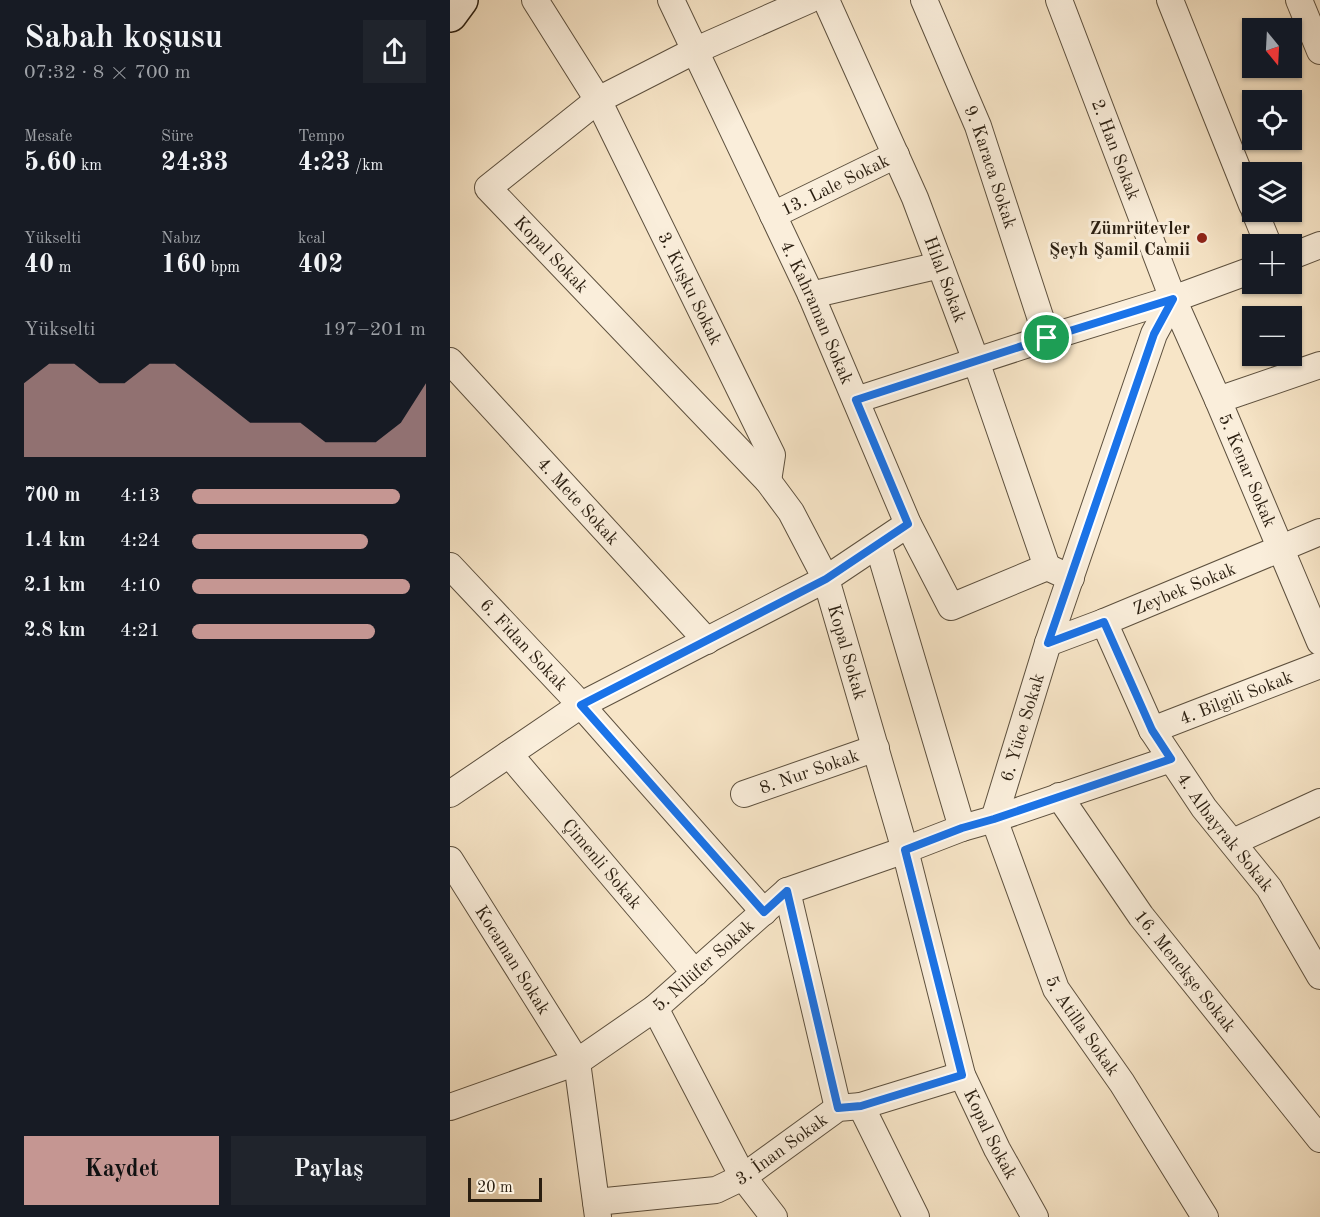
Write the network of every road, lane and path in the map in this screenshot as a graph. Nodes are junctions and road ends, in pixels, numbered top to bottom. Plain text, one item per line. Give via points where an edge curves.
1 (461, 0) edge
2 (535, 0) edge
3 (671, 0) edge
4 (826, 0) edge
5 (924, 0) edge
6 (1059, 0) edge
7 (1170, 0) edge
8 (1299, 0) edge
9 (793, 3) edge
10 (450, 15) edge
11 (694, 51) junction
12 (1320, 51) edge
13 (598, 100) junction
14 (896, 155) junction
15 (1242, 180) edge
16 (773, 214) junction
17 (1320, 245) edge
18 (1302, 252) edge
19 (940, 265) junction
20 (1242, 274) edge
21 (811, 296) junction
22 (1173, 299) junction
23 (1047, 338) junction
24 (976, 361) junction
25 (450, 362) edge
26 (1320, 365) edge
27 (856, 400) junction
28 (1218, 400) junction
29 (768, 481) junction
30 (908, 524) junction
31 (1320, 532) edge
32 (878, 544) junction
33 (1280, 548) junction
34 (450, 566) edge
35 (1047, 567) junction
36 (1071, 578) junction
37 (826, 579) junction
38 (1104, 622) junction
39 (1318, 634) edge
40 (707, 641) junction
41 (1048, 643) junction
42 (1320, 665) edge
43 (581, 705) junction
44 (1152, 730) junction
45 (876, 748) junction
46 (508, 754) junction
47 (1171, 759) junction
48 (450, 794) edge
49 (744, 794) dead end
50 (1059, 796) junction
51 (1320, 802) edge
52 (994, 819) junction
53 (962, 828) junction
54 (1233, 842) junction
55 (905, 850) junction
56 (450, 860) edge
57 (787, 891) junction
58 (764, 912) junction
59 (695, 973) junction
60 (1320, 976) edge
61 (655, 1008) junction
62 (577, 1062) junction
63 (962, 1075) junction
64 (450, 1107) edge
65 (849, 1107) junction
66 (1320, 1139) edge
67 (743, 1177) junction
68 (597, 1209) edge
69 (771, 1215) edge
70 (916, 1217) edge
71 (1035, 1217) edge
72 (1205, 1217) edge

1 - 10 main road
2 - 13 street, 3. Kuşku Sokak
3 - 11 street, 4. Kahraman Sokak
4 - 14 street, Hilal Sokak
5 - 23 street, 9. Karaca Sokak via 978,126
6 - 22 street, 2. Han Sokak
7 - 15 street
8 - 12 street
9 - 11 street
11 - 13 street
11 - 16 street, 4. Kahraman Sokak
13 - 29 street, 3. Kuşku Sokak via 772,455
13 - 29 street, Kopal Sokak via 488,188
14 - 16 street, 13. Lale Sokak
14 - 19 street, Hilal Sokak
16 - 21 street, 4. Kahraman Sokak
17 - 18 street
19 - 21 street
19 - 24 street, Hilal Sokak
20 - 22 street
21 - 27 street, 4. Kahraman Sokak
22 - 23 street
22 - 28 street, 5. Kenar Sokak
22 - 36 street, 6. Yüce Sokak via 1154,334
23 - 24 street
24 - 27 street
24 - 35 street, Hilal Sokak
25 - 40 street, 4. Mete Sokak
26 - 28 street
27 - 30 street, 4. Kahraman Sokak
28 - 33 street, 5. Kenar Sokak
29 - 37 street, Kopal Sokak via 791,512
30 - 32 street
30 - 35 street, 4. Kahraman Sokak via 951,607
31 - 33 street, Zeybek Sokak
32 - 37 street
32 - 53 street
33 - 38 street, Zeybek Sokak
33 - 39 street, 5. Kenar Sokak
34 - 43 street, 6. Fidan Sokak
35 - 36 street
36 - 41 street, 6. Yüce Sokak
37 - 40 street
37 - 45 street, Kopal Sokak
38 - 41 street, Zeybek Sokak
38 - 44 street, 4. Albayrak Sokak
40 - 43 street
41 - 52 street, 6. Yüce Sokak
42 - 44 street, 4. Bilgili Sokak
43 - 46 street
43 - 58 street, 6. Fidan Sokak
44 - 47 street, 4. Albayrak Sokak
45 - 49 street, 8. Nur Sokak
45 - 55 street, Kopal Sokak
46 - 48 street
46 - 59 street, Çimenli Sokak
47 - 50 street, 5. Nilüfer Sokak
47 - 54 street, 4. Albayrak Sokak via 1203,808
50 - 52 street, 5. Nilüfer Sokak
50 - 66 street, 16. Menekşe Sokak via 1141,916
51 - 54 street
52 - 53 street, 5. Nilüfer Sokak
52 - 72 street, 5. Atilla Sokak via 1056,989 1122,1083
53 - 55 street, 5. Nilüfer Sokak
54 - 60 street, 4. Albayrak Sokak via 1269,888
55 - 57 street, 5. Nilüfer Sokak
55 - 63 street, Kopal Sokak
56 - 62 street, Kocaman Sokak
57 - 58 street, 5. Nilüfer Sokak
57 - 65 street
58 - 59 street, 5. Nilüfer Sokak
59 - 61 street, 5. Nilüfer Sokak
61 - 62 street, 5. Nilüfer Sokak
61 - 67 street
62 - 64 street, 5. Nilüfer Sokak
62 - 68 street
63 - 65 street, 3. İnan Sokak
63 - 71 street, Kopal Sokak
65 - 67 street, 3. İnan Sokak
65 - 70 street
67 - 68 street, 3. İnan Sokak via 716,1190
67 - 69 street

